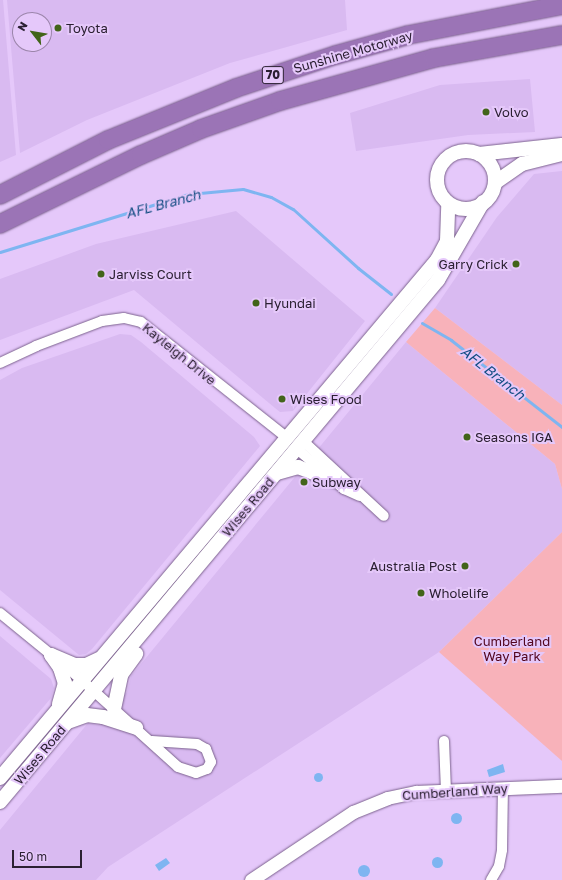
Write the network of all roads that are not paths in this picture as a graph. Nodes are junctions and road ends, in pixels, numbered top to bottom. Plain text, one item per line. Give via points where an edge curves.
1 (562, 5) edge
2 (562, 34) edge
3 (562, 145) edge
4 (479, 154) junction
5 (562, 154) edge
6 (496, 182) junction
7 (0, 195) edge
8 (483, 202) junction
9 (448, 204) junction
10 (0, 224) edge
11 (0, 363) edge
12 (286, 437) junction
13 (300, 445) junction
14 (277, 473) junction
15 (334, 480) junction
16 (362, 497) junction
17 (384, 516) dead end
18 (160, 611) junction
19 (0, 613) edge
20 (51, 655) junction
21 (101, 658) junction
22 (82, 680) junction
23 (94, 690) junction
24 (114, 710) junction
25 (54, 713) junction
26 (66, 724) junction
27 (136, 728) junction
28 (152, 741) junction
29 (444, 741) dead end
30 (0, 778) edge
31 (562, 786) edge
32 (503, 789) junction
33 (446, 791) junction
34 (0, 802) edge
35 (251, 880) edge
36 (491, 880) edge

1 - 7 highway, Sunshine Motorway / 70 via 408,35 336,55 236,88 108,140
2 - 10 highway, Sunshine Motorway / 70 via 434,58 280,102 202,129 141,155
3 - 4 main road
4 - 6 main road via 491,163
4 - 9 main road via 458,153 442,163 437,171 437,191
5 - 6 main road via 522,164
6 - 8 main road via 494,190
8 - 9 main road via 468,209
8 - 13 main road, Wises Road via 438,280
9 - 12 main road, Wises Road via 447,240 437,260
11 - 12 street, Kayleigh Drive via 36,346 102,321 124,318 141,322
12 - 13 main road, Kayleigh Drive
12 - 21 main road, Wises Road
13 - 14 main road, Wises Road
13 - 15 street
13 - 16 street via 350,482
14 - 15 main road via 298,467
14 - 18 main road, Wises Road
15 - 16 street via 344,489
16 - 17 street
18 - 23 main road, Wises Road
18 - 24 main road via 144,644 120,675
19 - 20 street
20 - 21 main road via 74,665 86,665
20 - 22 street
20 - 25 main road via 60,668 65,683
21 - 22 main road, Wises Road
22 - 23 street
22 - 25 main road, Wises Road
23 - 24 street
23 - 26 main road, Wises Road
24 - 27 street
25 - 30 main road, Wises Road
26 - 27 main road via 77,716 87,714
26 - 34 main road, Wises Road
27 - 28 street
28 - 28 street via 197,744 206,749 211,762 207,769 196,774 186,772
29 - 33 street
31 - 32 street, Cumberland Way
32 - 33 street, Cumberland Way
32 - 36 street via 502,850 499,866
33 - 35 street, Cumberland Way via 400,795 362,807

